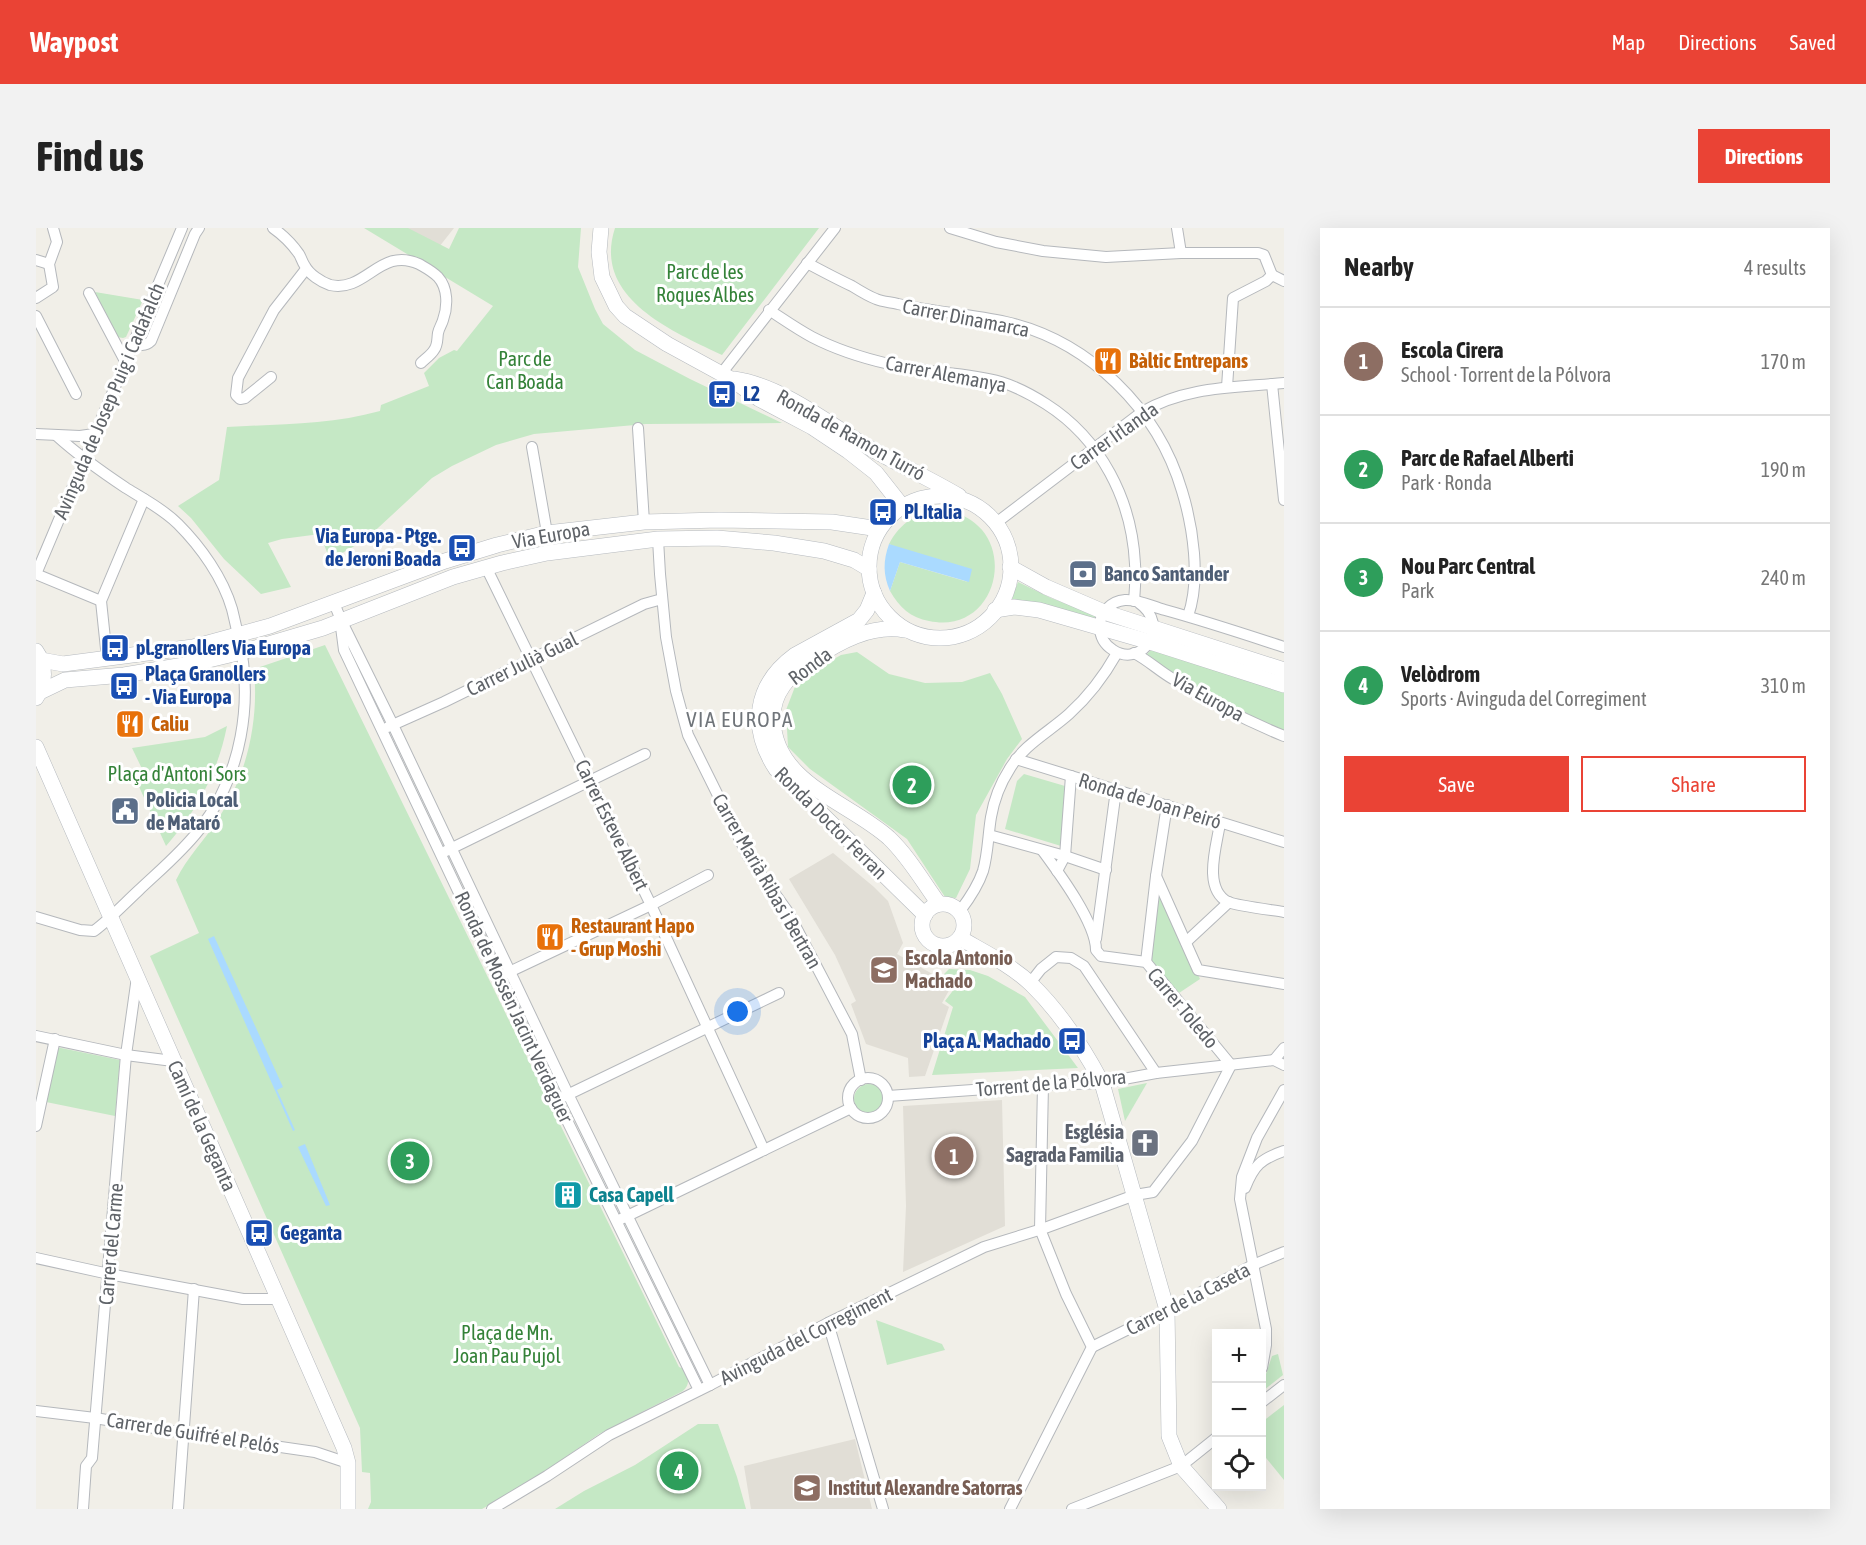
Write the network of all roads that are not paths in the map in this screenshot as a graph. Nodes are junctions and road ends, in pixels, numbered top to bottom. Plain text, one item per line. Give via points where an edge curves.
1 (53, 228) edge
2 (182, 228) edge
3 (199, 228) edge
4 (273, 228) edge
5 (601, 228) edge
6 (835, 228) edge
7 (950, 228) edge
8 (1177, 228) edge
9 (1181, 253) junction
10 (36, 260) edge
11 (807, 263) junction
12 (50, 264) junction
13 (306, 269) junction
14 (1272, 275) junction
15 (1284, 281) edge
16 (89, 293) dead end
17 (36, 298) edge
18 (769, 310) junction
19 (36, 316) edge
20 (134, 343) junction
21 (126, 363) junction
22 (421, 363) dead end
23 (726, 376) junction
24 (271, 377) dead end
25 (1284, 383) edge
26 (1272, 384) junction
27 (1227, 387) junction
28 (76, 394) dead end
29 (1142, 412) junction
30 (638, 428) dead end
31 (36, 434) edge
32 (94, 434) junction
33 (57, 436) junction
34 (532, 447) dead end
35 (1095, 448) junction
36 (83, 459) junction
37 (144, 499) junction
38 (1284, 500) edge
39 (967, 501) junction
40 (902, 506) junction
41 (644, 522) junction
42 (996, 523) junction
43 (879, 529) junction
44 (547, 533) junction
45 (658, 539) junction
46 (486, 567) junction
47 (1011, 567) junction
48 (869, 568) junction
49 (36, 574) edge
50 (874, 593) junction
51 (662, 599) junction
52 (101, 601) junction
53 (1137, 602) junction
54 (334, 603) junction
55 (996, 610) junction
56 (1188, 616) junction
57 (341, 620) junction
58 (1102, 620) junction
59 (910, 631) junction
60 (238, 634) junction
61 (1152, 635) junction
62 (1284, 647) edge
63 (242, 652) junction
64 (1117, 653) junction
65 (1134, 653) junction
66 (39, 656) edge
67 (107, 658) junction
68 (530, 660) junction
69 (1284, 670) edge
70 (1284, 685) edge
71 (38, 695) edge
72 (393, 725) junction
73 (382, 730) junction
74 (1284, 736) edge
75 (36, 747) edge
76 (645, 754) dead end
77 (1016, 759) junction
78 (1071, 776) junction
79 (590, 781) junction
80 (1116, 790) junction
81 (1167, 806) junction
82 (1220, 823) junction
83 (989, 835) junction
84 (1284, 842) edge
85 (452, 849) junction
86 (1042, 850) junction
87 (441, 854) junction
88 (1065, 856) junction
89 (1106, 870) junction
90 (1058, 871) junction
91 (708, 875) dead end
92 (1156, 876) junction
93 (1229, 902) junction
94 (939, 904) junction
95 (651, 905) junction
96 (960, 911) junction
97 (1284, 912) edge
98 (925, 915) junction
99 (110, 916) junction
100 (36, 917) edge
101 (960, 938) junction
102 (1186, 942) junction
103 (1096, 945) junction
104 (1146, 962) junction
105 (510, 972) junction
106 (137, 977) junction
107 (499, 977) junction
108 (1030, 983) junction
109 (1284, 984) edge
110 (779, 993) dead end
111 (708, 1027) junction
112 (36, 1035) edge
113 (55, 1039) junction
114 (1284, 1048) edge
115 (126, 1055) junction
116 (1274, 1060) junction
117 (173, 1061) junction
118 (1231, 1065) junction
119 (1284, 1065) edge
120 (1156, 1073) junction
121 (861, 1080) junction
122 (1102, 1083) junction
123 (1043, 1085) junction
124 (1284, 1090) edge
125 (568, 1094) junction
126 (888, 1096) junction
127 (557, 1100) junction
128 (851, 1108) junction
129 (36, 1126) edge
130 (764, 1150) junction
131 (1284, 1151) edge
132 (1135, 1195) junction
133 (1240, 1199) junction
134 (627, 1216) junction
135 (616, 1221) junction
136 (1040, 1229) junction
137 (1284, 1252) edge
138 (36, 1258) edge
139 (1253, 1265) junction
140 (109, 1274) junction
141 (194, 1289) junction
142 (279, 1299) junction
143 (1167, 1310) junction
144 (828, 1323) junction
145 (1266, 1329) edge
146 (1092, 1347) junction
147 (710, 1385) junction
148 (1284, 1385) edge
149 (699, 1390) junction
150 (1266, 1399) edge
151 (36, 1411) edge
152 (96, 1418) junction
153 (184, 1433) junction
154 (1212, 1441) edge
155 (348, 1462) junction
156 (1181, 1466) junction
157 (83, 1509) edge
158 (178, 1509) edge
159 (348, 1509) edge
160 (492, 1509) edge
161 (883, 1509) edge
162 (1010, 1509) edge
163 (1072, 1509) edge
164 (1219, 1509) edge

1 - 12 street via 57,242
2 - 20 street, Avinguda de Josep Puig i Cadafalch
3 - 20 street via 152,341 140,346
4 - 13 street via 289,242
5 - 23 street, Ronda de Ramon Turró via 598,252 602,277 616,306 649,333
6 - 11 street
7 - 9 street via 1043,251 1106,257
8 - 9 street
9 - 14 street via 1258,253 1264,255
10 - 12 street
11 - 18 street
11 - 29 street, Carrer Dinamarca via 875,299 1005,322 1058,340 1089,359
12 - 17 street via 54,287
13 - 22 street via 332,285 354,282 397,260 410,260 434,273 445,290 446,311 437,345
13 - 24 street via 274,310 238,378 236,396 245,398
14 - 15 street
14 - 27 street via 1233,298
16 - 21 street
18 - 23 street
18 - 35 street, Carrer Alemanya via 812,337 878,361 1004,383 1059,412
19 - 28 street
20 - 21 street, Avinguda de Josep Puig i Cadafalch
21 - 32 street, Avinguda de Josep Puig i Cadafalch
23 - 39 street, Ronda de Ramon Turró via 749,381 819,415
23 - 40 street, Ronda de Ramon Turró via 848,452 876,473
25 - 26 street, Carrer Irlanda
26 - 27 street, Carrer Irlanda
26 - 38 street
27 - 29 street, Carrer Irlanda via 1181,395
29 - 35 street, Carrer Irlanda
29 - 56 street, Carrer Dinamarca via 1169,457 1187,508 1194,566
30 - 41 street
31 - 33 street
32 - 33 street
32 - 36 street, Avinguda de Josep Puig i Cadafalch
33 - 36 street
34 - 44 street
35 - 42 street, Carrer Irlanda
35 - 53 street, Carrer Alemanya via 1118,489 1128,519
36 - 37 street
36 - 49 street, Avinguda de Josep Puig i Cadafalch
37 - 52 street
37 - 60 street via 177,523 202,553 231,607
39 - 40 street via 929,496
39 - 42 street
40 - 43 street
41 - 43 street, Via Europa via 832,522
41 - 44 street, Via Europa
42 - 47 street via 1008,548
43 - 48 street
44 - 54 street, Via Europa via 445,561
45 - 46 street, Via Europa via 547,553
45 - 48 street, Via Europa via 717,538 774,543 824,552
45 - 51 street, Carrer Marià Ribas i Bertran
46 - 57 street, Via Europa
46 - 68 street, Carrer Esteve Albert
47 - 55 street
47 - 58 street, Via Europa
48 - 50 street
49 - 52 street
50 - 59 street via 888,616
50 - 98 street, Ronda Doctor Ferran via 859,620 795,655 772,677 762,700 760,732 776,769
51 - 68 street, Carrer Julià Gual via 644,604
51 - 121 street, Carrer Marià Ribas i Bertran via 676,691 688,735 748,856 788,912 852,1034
52 - 67 street
53 - 56 street
53 - 58 street via 1116,602
53 - 61 street via 1149,611
54 - 57 street, Ronda de Mossèn Jacint Verdaguer
54 - 60 street, Via Europa
55 - 58 street, Via Europa via 1014,607
55 - 59 street via 980,625 951,637 930,637
56 - 62 street
57 - 63 street, Via Europa
57 - 72 street, Ronda de Mossèn Jacint Verdaguer
57 - 73 street, Ronda de Mossèn Jacint Verdaguer via 344,650
58 - 61 street, Via Europa
58 - 64 street via 1101,636
59 - 94 street, Ronda via 894,628 863,633 794,672 779,691 772,714 773,728 788,763 890,839
60 - 63 street
60 - 67 street, Via Europa via 194,647
61 - 65 street via 1144,648
61 - 69 street, Via Europa
61 - 70 street, Via Europa
63 - 71 street, Via Europa via 124,675 65,680
63 - 99 street via 246,683 243,726 222,791 200,828 174,858
64 - 65 street
64 - 77 street via 1086,699
65 - 74 street, Via Europa via 1222,708
66 - 67 street, Via Europa via 63,664
66 - 71 street via 44,674
68 - 72 street, Carrer Julià Gual
68 - 79 street, Carrer Esteve Albert
72 - 73 street, Carrer Julià Gual
72 - 85 street, Ronda de Mossèn Jacint Verdaguer
73 - 87 street, Ronda de Mossèn Jacint Verdaguer
75 - 99 street, Camí de la Geganta
76 - 79 street
77 - 78 street, Ronda de Joan Peiró
77 - 83 street via 999,787
78 - 80 street, Ronda de Joan Peiró
78 - 88 street
79 - 85 street
79 - 95 street, Carrer Esteve Albert
80 - 81 street, Ronda de Joan Peiró
80 - 89 street
81 - 82 street, Ronda de Joan Peiró
81 - 92 street
82 - 84 street, Ronda de Joan Peiró
82 - 93 street via 1212,873 1217,892
83 - 86 street
83 - 96 street via 984,869
85 - 87 street
85 - 105 street, Ronda de Mossèn Jacint Verdaguer
86 - 88 street
86 - 90 street
87 - 107 street, Ronda de Mossèn Jacint Verdaguer
88 - 89 street
88 - 90 street
89 - 103 street
90 - 103 street
91 - 95 street
92 - 102 street
92 - 104 street
93 - 97 street
93 - 102 street
94 - 96 street
94 - 98 street
95 - 105 street
95 - 111 street, Carrer Esteve Albert
96 - 101 street via 964,928
98 - 101 street via 922,926 928,940 949,946
99 - 100 street via 94,931
99 - 106 street, Camí de la Geganta
101 - 108 street
102 - 109 street via 1198,970
103 - 104 street, Carrer Toledo via 1101,956
104 - 118 street, Carrer Toledo
105 - 107 street
105 - 125 street, Ronda de Mossèn Jacint Verdaguer
106 - 115 street, Carrer del Carme
106 - 117 street, Camí de la Geganta
107 - 127 street, Ronda de Mossèn Jacint Verdaguer
108 - 120 street via 1056,957 1071,958 1084,966
108 - 122 street via 1069,1027
110 - 111 street
111 - 125 street
111 - 130 street, Carrer Esteve Albert
112 - 113 street
113 - 115 street
113 - 129 street
114 - 116 street
115 - 117 street
115 - 140 street, Carrer del Carme
116 - 118 street, Torrent de la Pólvora
116 - 119 street
117 - 142 street, Camí de la Geganta
118 - 120 street, Torrent de la Pólvora
118 - 132 street, Avinguda del Corregiment via 1192,1142 1153,1192
120 - 122 street, Torrent de la Pólvora
121 - 126 street via 879,1081
121 - 128 street via 849,1094
122 - 123 street, Torrent de la Pólvora
122 - 132 street
123 - 126 street, Torrent de la Pólvora
123 - 136 street
124 - 133 street via 1248,1158
125 - 127 street
125 - 134 street, Ronda de Mossèn Jacint Verdaguer
126 - 128 street via 885,1109 874,1117 861,1117
127 - 135 street, Ronda de Mossèn Jacint Verdaguer
128 - 130 street
130 - 134 street
131 - 133 street via 1265,1158 1255,1168
132 - 136 street, Avinguda del Corregiment
132 - 143 street
133 - 139 street
134 - 135 street
134 - 147 street, Ronda de Mossèn Jacint Verdaguer
135 - 149 street, Ronda de Mossèn Jacint Verdaguer
136 - 144 street, Avinguda del Corregiment via 984,1247
136 - 146 street
137 - 139 street, Carrer de la Caseta
138 - 140 street
139 - 143 street, Carrer de la Caseta
139 - 145 street
140 - 141 street
140 - 152 street, Carrer del Carme
141 - 142 street via 253,1300
141 - 153 street
142 - 155 street, Camí de la Geganta
143 - 146 street, Carrer de la Caseta
143 - 156 street via 1168,1436
144 - 147 street, Avinguda del Corregiment
144 - 161 street
146 - 162 street
147 - 149 street, Avinguda del Corregiment
148 - 150 street
149 - 160 street, Avinguda del Corregiment via 609,1435
151 - 152 street, Carrer de Guifré el Pelós
152 - 153 street, Carrer de Guifré el Pelós
152 - 157 street, Carrer del Carme via 92,1458 86,1466
153 - 155 street, Carrer de Guifré el Pelós via 315,1452
153 - 158 street
154 - 156 street
155 - 159 street, Camí de la Geganta
156 - 163 street
156 - 164 street

